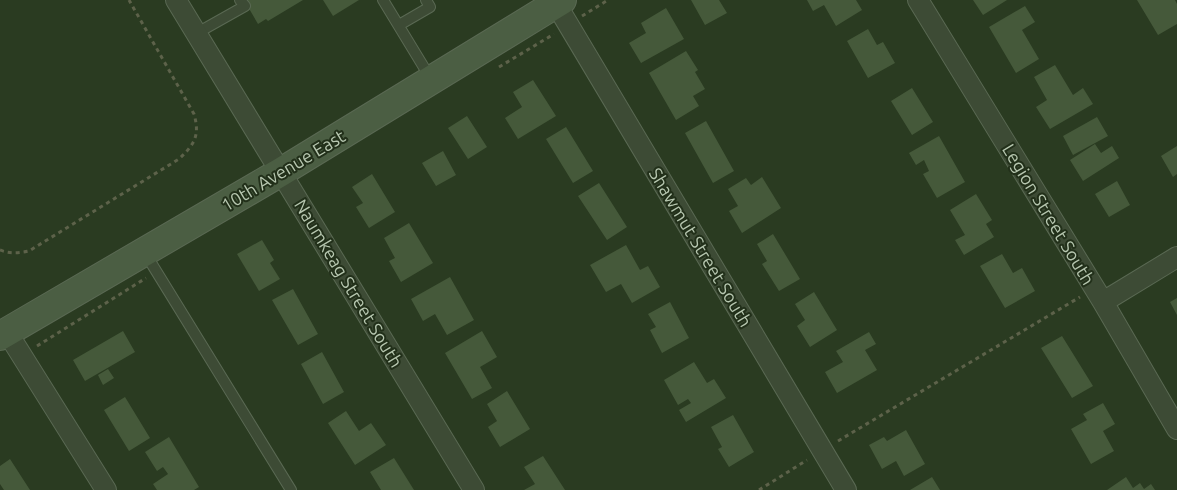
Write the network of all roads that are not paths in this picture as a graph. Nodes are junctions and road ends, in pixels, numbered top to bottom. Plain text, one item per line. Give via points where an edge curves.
1 (176, 0) edge
2 (240, 0) edge
3 (383, 0) edge
4 (426, 0) edge
5 (918, 0) edge
6 (557, 1) edge
7 (399, 25) junction
8 (197, 33) junction
9 (432, 80) junction
10 (281, 172) junction
11 (144, 252) junction
12 (1177, 257) edge
13 (1098, 295) junction
14 (4, 334) edge
15 (1177, 429) edge
16 (106, 490) edge
17 (291, 490) edge
18 (474, 490) edge
19 (846, 490) edge

1 - 8 street, Naumkeag Street South
2 - 8 lane via 245,6
3 - 7 lane
4 - 7 lane via 430,7
5 - 13 street, Legion Street South
6 - 9 main road, 10th Avenue East
6 - 19 street, Shawmut Street South
7 - 9 lane
8 - 10 street, Naumkeag Street South
9 - 10 main road, 10th Avenue East
10 - 11 main road, 10th Avenue East
10 - 18 street, Naumkeag Street South
11 - 14 main road, 10th Avenue East
11 - 17 lane
12 - 13 street
13 - 15 street, Legion Street South
14 - 16 street

